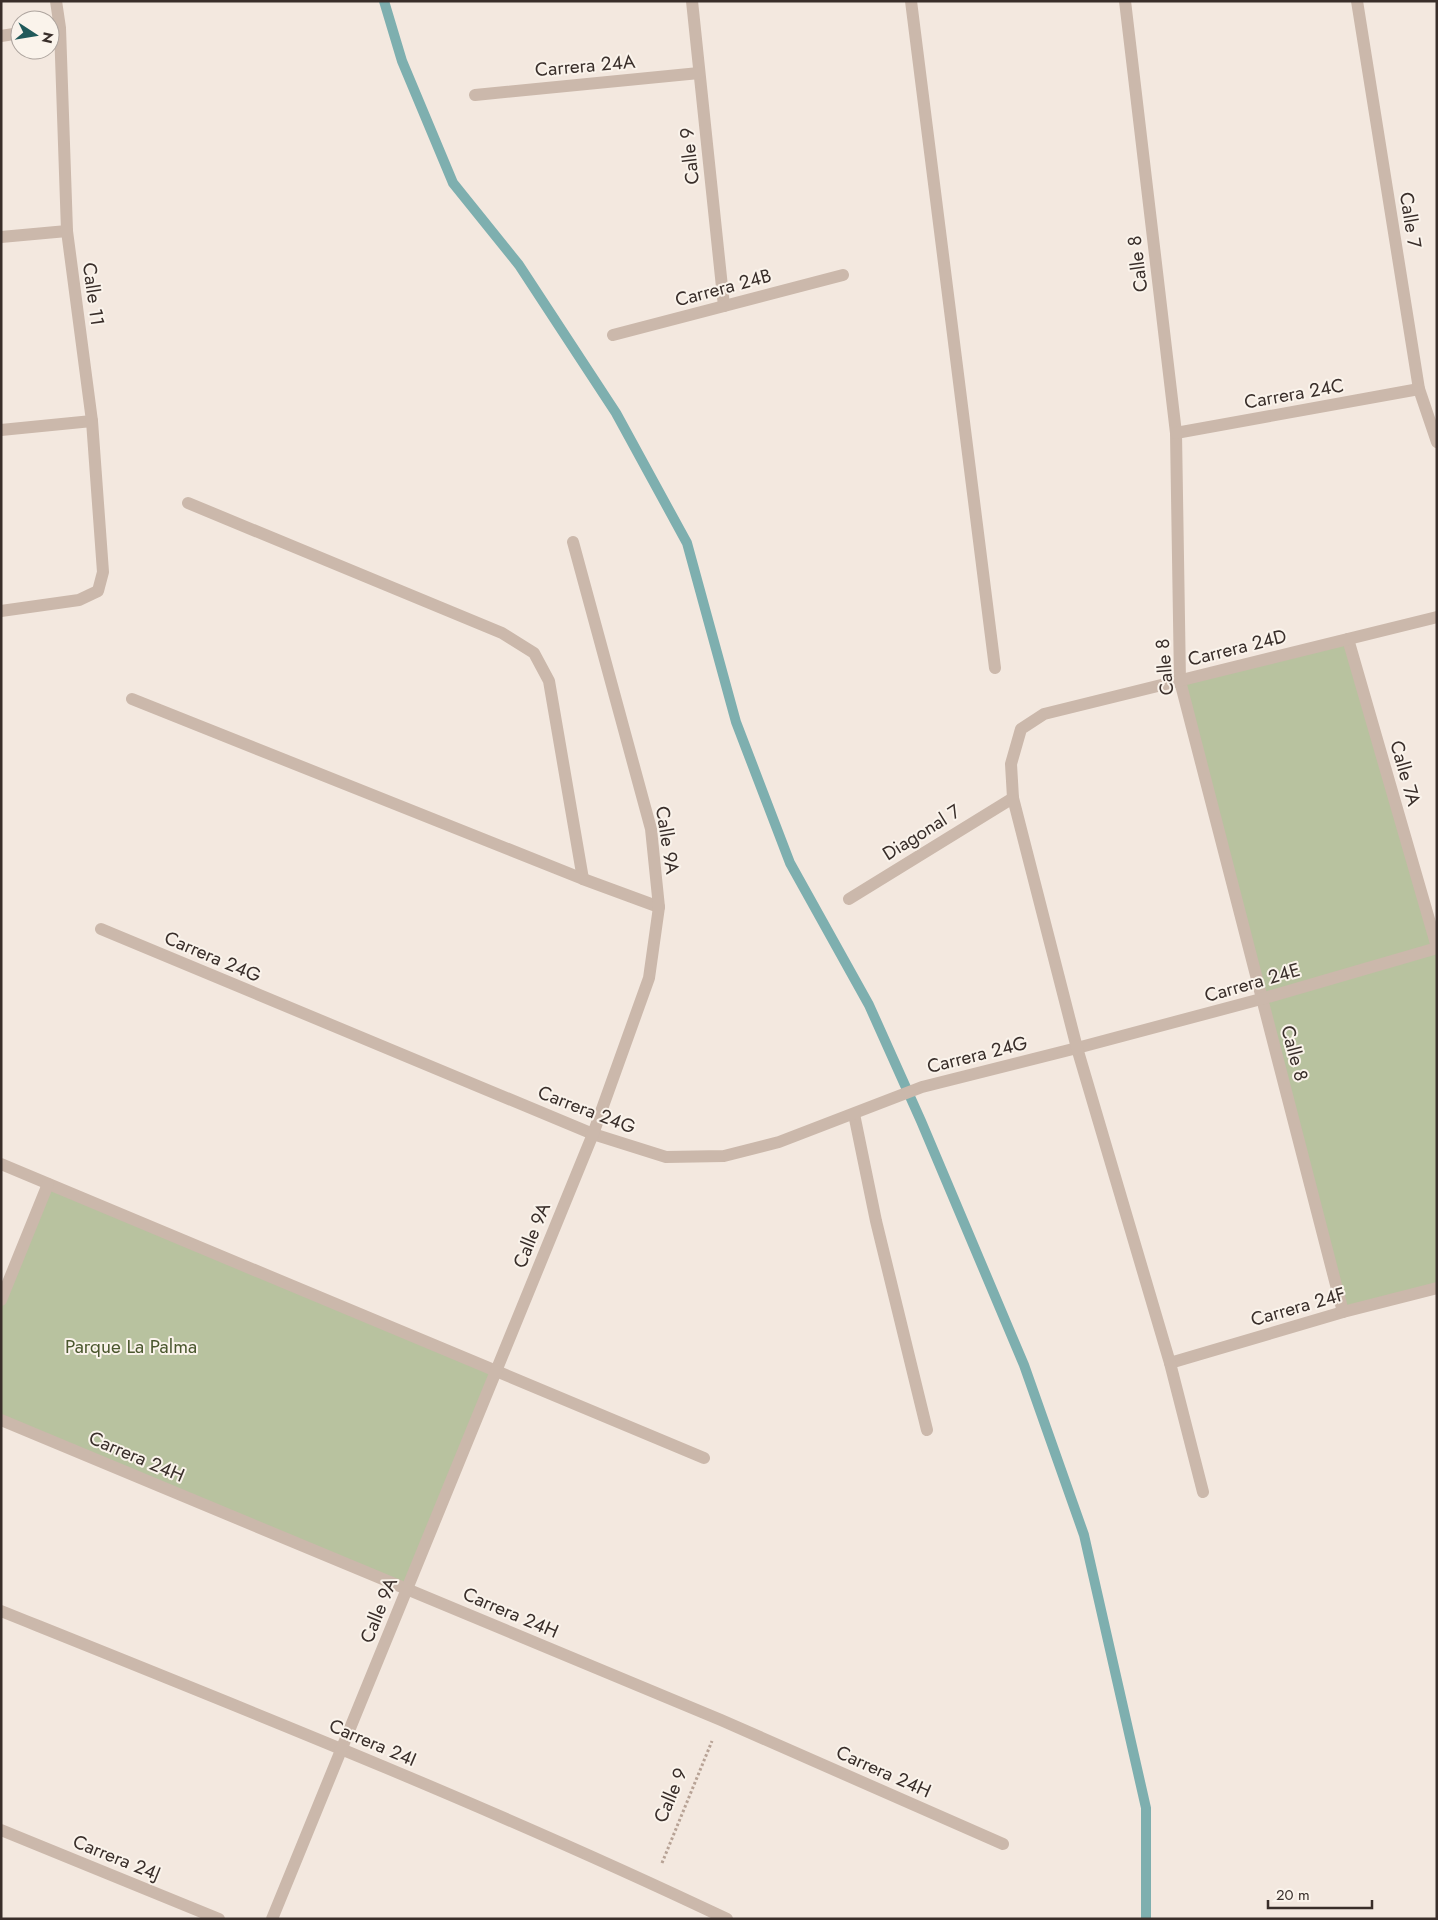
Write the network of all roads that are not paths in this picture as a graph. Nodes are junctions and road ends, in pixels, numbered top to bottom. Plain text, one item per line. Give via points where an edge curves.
1 (692, 1) edge
2 (911, 1) edge
3 (1125, 1) edge
4 (1357, 1) edge
5 (57, 60) edge
6 (699, 74) junction
7 (475, 95) dead end
8 (66, 231) junction
9 (1, 237) edge
10 (843, 275) dead end
11 (724, 306) junction
12 (612, 335) dead end
13 (1419, 389) junction
14 (92, 421) junction
15 (1, 430) edge
16 (1176, 433) junction
17 (1437, 442) edge
18 (188, 503) dead end
19 (573, 542) dead end
20 (1, 611) edge
21 (1437, 617) edge
22 (1348, 639) junction
23 (995, 668) dead end
24 (1180, 681) junction
25 (132, 699) dead end
26 (1013, 798) junction
27 (583, 879) junction
28 (849, 899) dead end
29 (659, 907) junction
30 (101, 929) dead end
31 (1437, 947) edge
32 (1261, 999) junction
33 (1077, 1048) junction
34 (854, 1114) junction
35 (593, 1134) junction
36 (1, 1164) edge
37 (48, 1184) junction
38 (1437, 1288) edge
39 (1, 1300) edge
40 (1343, 1312) junction
41 (1170, 1363) junction
42 (495, 1371) junction
43 (1, 1420) edge
44 (927, 1430) dead end
45 (704, 1458) dead end
46 (1203, 1492) dead end
47 (407, 1588) junction
48 (1, 1611) edge
49 (342, 1749) junction
50 (1, 1830) edge
51 (1004, 1844) dead end
52 (219, 1919) edge
53 (272, 1919) edge
54 (726, 1919) edge

1 - 6 street, Calle 9
2 - 23 street
3 - 16 street, Calle 8
4 - 13 street, Calle 7
5 - 8 street, Calle 11
6 - 7 street, Carrera 24A
6 - 11 street, Calle 9
8 - 9 street
8 - 14 street, Calle 11
10 - 11 street, Carrera 24B
11 - 12 street, Carrera 24B
13 - 16 street, Carrera 24C
13 - 17 street, Calle 7
14 - 15 street
14 - 20 street, Calle 11 via 103,572 98,591 79,600
16 - 24 street, Calle 8
18 - 27 street via 502,633 534,653 549,681
19 - 29 street, Calle 9A via 651,829
21 - 22 street, Carrera 24D
22 - 24 street, Carrera 24D
22 - 31 street, Calle 7A
24 - 26 street, Carrera 24D via 1044,714 1021,729 1011,764
24 - 32 street, Calle 8
25 - 27 street
26 - 28 street, Diagonal 7
26 - 33 street
27 - 29 street
29 - 35 street, Calle 9A via 649,978
30 - 35 street, Carrera 24G
31 - 32 street, Carrera 24E
32 - 33 street, Carrera 24E
32 - 40 street, Calle 8
33 - 34 street, Carrera 24G via 922,1087
33 - 41 street
34 - 35 street, Carrera 24G via 779,1142 724,1156 666,1157
34 - 44 street via 876,1221
35 - 42 street, Calle 9A
36 - 37 street
37 - 39 street
37 - 42 street
38 - 40 street, Carrera 24F
40 - 41 street, Carrera 24F
41 - 46 street
42 - 45 street
42 - 47 street, Calle 9A
43 - 47 street, Carrera 24H
47 - 49 street, Calle 9A
47 - 51 street, Carrera 24H
48 - 49 street, Carrera 24I
49 - 53 street, Calle 9A
49 - 54 street, Carrera 24I
50 - 52 street, Carrera 24J

